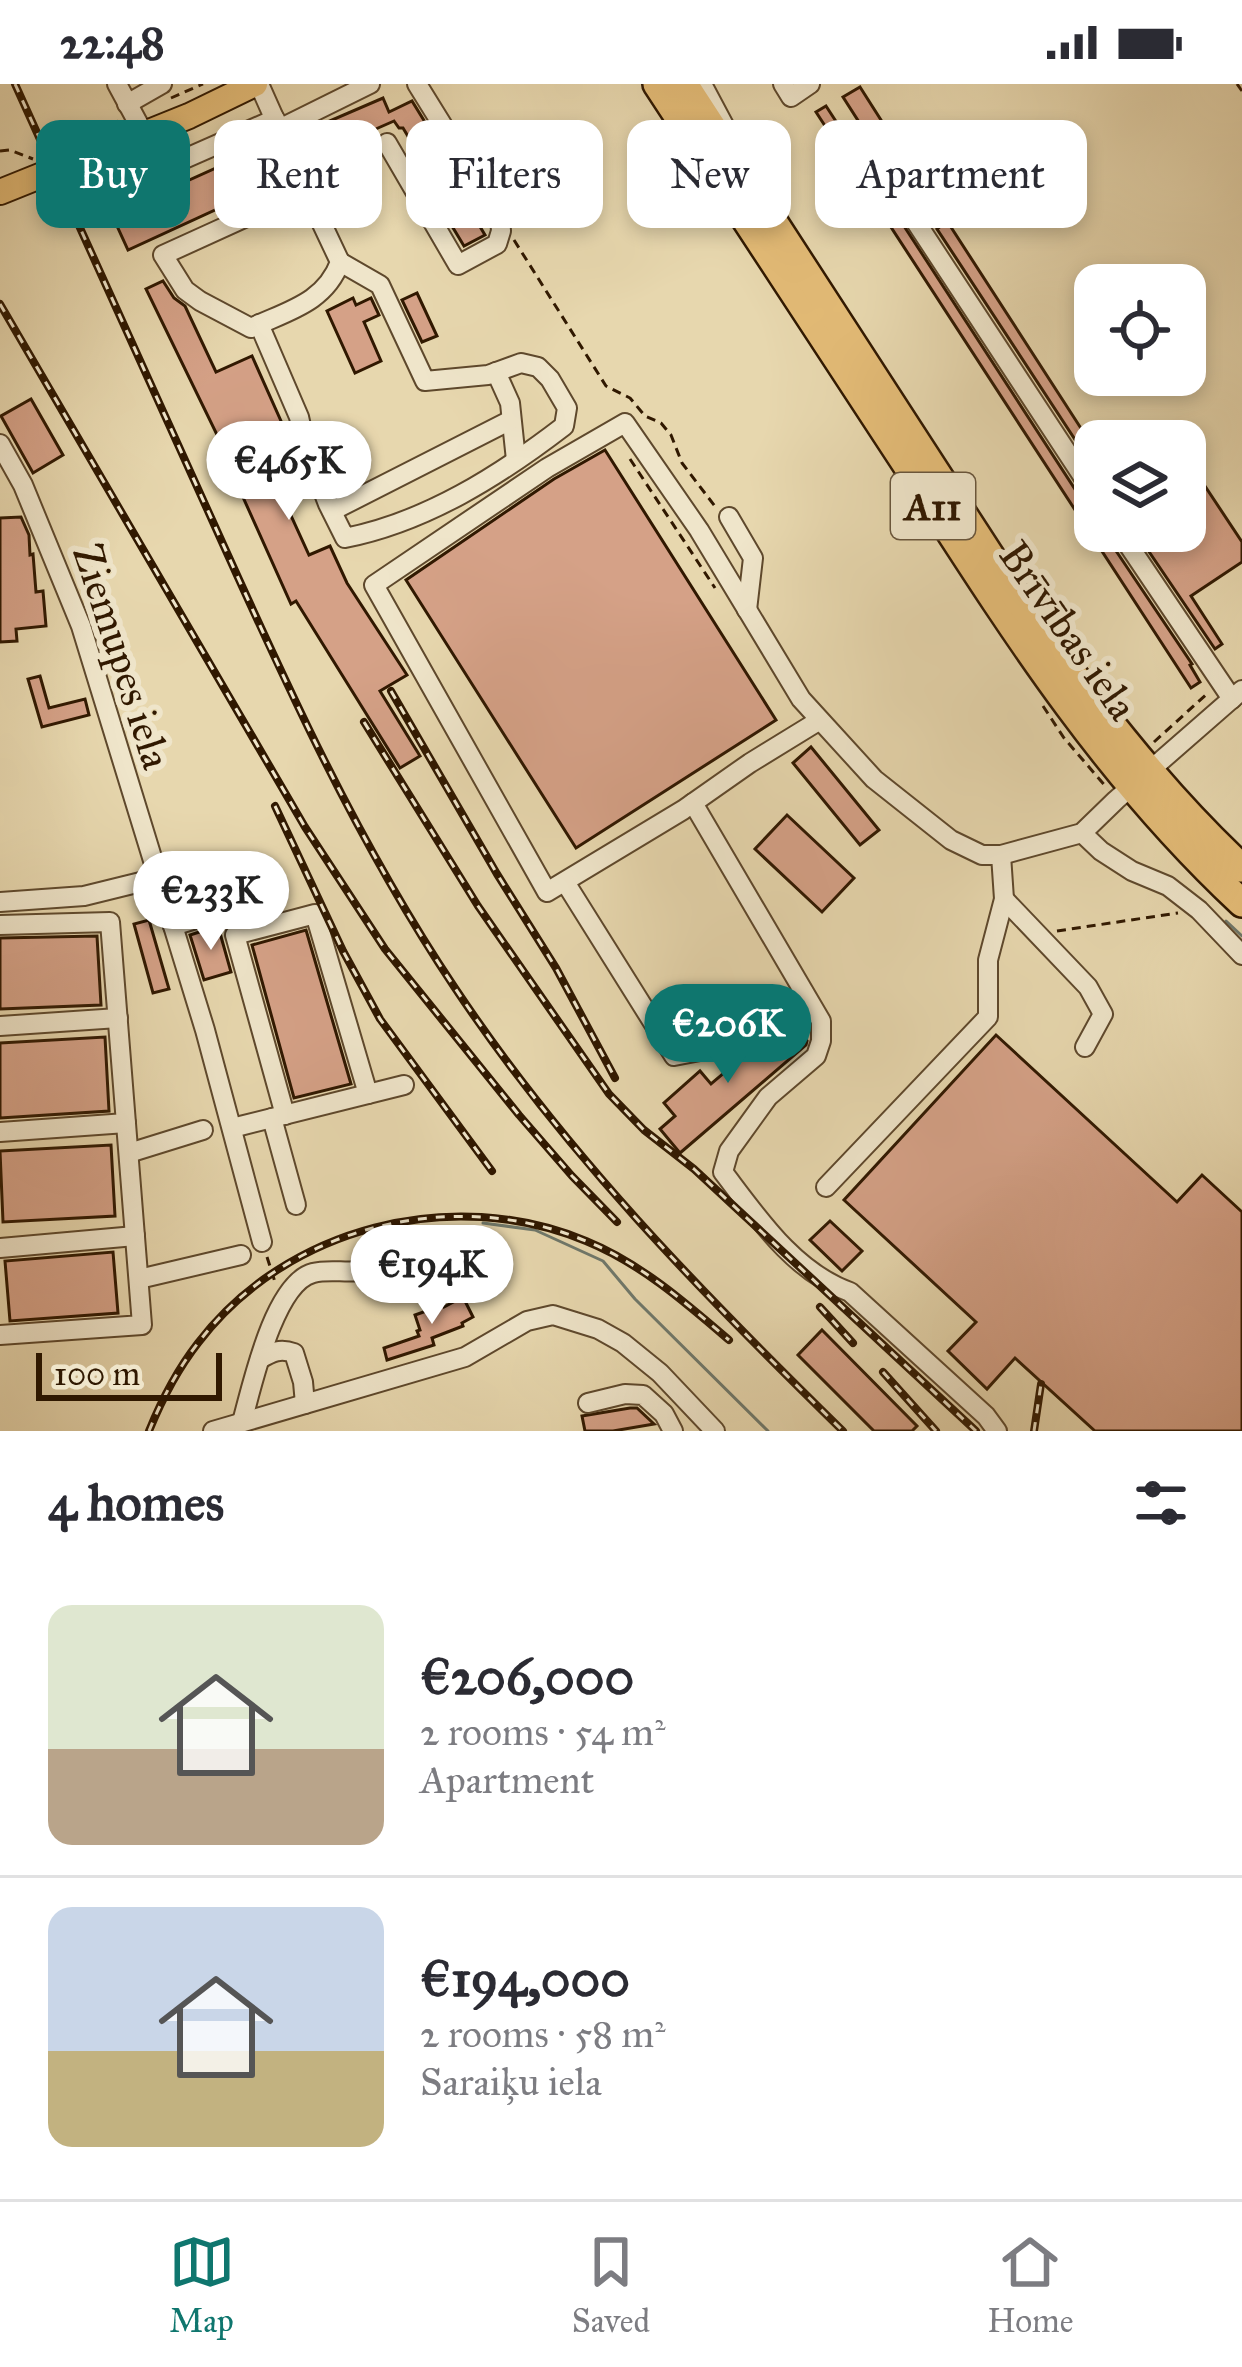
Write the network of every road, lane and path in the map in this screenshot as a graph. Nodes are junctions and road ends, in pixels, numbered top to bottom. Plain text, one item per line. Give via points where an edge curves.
1 (117, 84) edge
2 (162, 84) edge
3 (257, 84) edge
4 (370, 84) edge
5 (417, 84) edge
6 (658, 84) edge
7 (684, 84) edge
8 (702, 84) edge
9 (783, 84) edge
10 (810, 84) edge
11 (1237, 84) edge
12 (1242, 91) edge
13 (127, 104) junction
14 (138, 120) edge
15 (176, 120) edge
16 (275, 120) edge
17 (286, 120) edge
18 (439, 120) edge
19 (707, 120) edge
20 (721, 120) edge
21 (387, 142) dead end
22 (0, 151) edge
23 (35, 159) dead end
24 (406, 175) edge
25 (36, 178) edge
26 (0, 192) edge
27 (222, 228) edge
28 (324, 228) edge
29 (437, 228) edge
30 (501, 228) edge
31 (506, 228) edge
32 (777, 228) edge
33 (920, 228) edge
34 (340, 262) junction
35 (259, 324) junction
36 (496, 372) junction
37 (511, 421) junction
38 (0, 445) edge
39 (516, 460) junction
40 (1074, 463) edge
41 (620, 466) dead end
42 (332, 511) junction
43 (729, 517) joint
44 (1134, 552) edge
45 (715, 588) dead end
46 (747, 610) junction
47 (1231, 690) edge
48 (820, 720) junction
49 (1143, 770) junction
50 (693, 802) junction
51 (1082, 833) junction
52 (1001, 855) junction
53 (1242, 868) edge
54 (157, 878) junction
55 (565, 882) junction
56 (265, 898) dead end
57 (1004, 899) junction
58 (0, 902) edge
59 (1242, 903) edge
60 (1198, 910) junction
61 (0, 925) edge
62 (173, 926) junction
63 (1038, 934) junction
64 (1242, 956) edge
65 (804, 993) junction
66 (118, 1018) junction
67 (0, 1026) edge
68 (1085, 1046) dead end
69 (404, 1084) dead end
70 (368, 1094) junction
71 (279, 1116) junction
72 (126, 1123) junction
73 (232, 1128) junction
74 (203, 1130) dead end
75 (0, 1132) edge
76 (129, 1153) junction
77 (826, 1187) dead end
78 (296, 1205) dead end
79 (135, 1236) junction
80 (262, 1242) dead end
81 (0, 1248) edge
82 (241, 1255) dead end
83 (426, 1264) dead end
84 (139, 1279) junction
85 (0, 1335) edge
86 (260, 1359) junction
87 (588, 1403) dead end
88 (305, 1404) junction
89 (265, 1416) junction
90 (242, 1422) junction
91 (665, 1430) edge
92 (213, 1431) edge
93 (286, 1431) edge
94 (715, 1431) edge
95 (997, 1431) edge

1 - 13 street
2 - 13 street
3 - 15 main road
3 - 16 street
4 - 17 street
5 - 18 street
6 - 49 highway, Brīvības iela / A11 via 1034,660
7 - 19 highway, Brīvības iela / A11
8 - 20 street
9 - 10 street via 791,97
11 - 12 path
13 - 14 street
21 - 24 street
22 - 23 path
25 - 26 main road
27 - 35 street via 163,255 200,301 251,328
28 - 34 street
29 - 30 street via 458,265 497,244
31 - 43 path via 606,386 661,423 682,463
32 - 49 highway, Brīvības iela / A11 via 1018,599
33 - 40 street
34 - 35 street via 321,295
34 - 36 street via 380,285 425,382
35 - 42 street
36 - 37 street
36 - 39 street via 538,367 567,408 564,426
37 - 39 street
37 - 42 street
38 - 54 street, Ziemupes iela via 81,626
39 - 42 street via 441,506 358,535 345,538
41 - 45 path via 630,459
43 - 46 street via 754,558
44 - 47 street
46 - 48 street
46 - 55 street via 626,423 374,585 548,892
47 - 49 street
47 - 49 path
48 - 50 street
48 - 52 street via 874,779 951,840
49 - 51 street
49 - 53 highway, Brīvības iela / A11
49 - 59 highway, Brīvības iela / A11 via 1179,842
50 - 55 street
50 - 65 street
51 - 52 street
51 - 60 street
52 - 57 street
54 - 58 street via 84,896
54 - 62 street, Ziemupes iela
55 - 65 street via 674,1055 700,1052
56 - 62 street
57 - 63 street
57 - 77 street via 988,960 988,1017
60 - 63 path
60 - 64 street
61 - 66 street via 110,922
62 - 73 street, Ziemupes iela
63 - 68 street via 1103,1014
65 - 95 street via 821,1021 816,1056 768,1097 729,1150 723,1172 788,1249 826,1283 850,1292
66 - 67 street
66 - 72 street
69 - 70 street
70 - 71 street
70 - 71 street via 315,914 235,935
71 - 73 street
71 - 78 street
72 - 75 street
72 - 76 street
73 - 80 street, Ziemupes iela
74 - 76 street
76 - 79 street
79 - 81 street
79 - 84 street
82 - 84 street
83 - 86 street via 312,1274 292,1285
84 - 85 street via 142,1324
86 - 88 street via 293,1353
86 - 90 street
87 - 91 street via 644,1395 664,1414
88 - 89 street
88 - 94 street via 465,1358 527,1321 553,1315 622,1343
89 - 90 street
89 - 93 street
90 - 92 street

